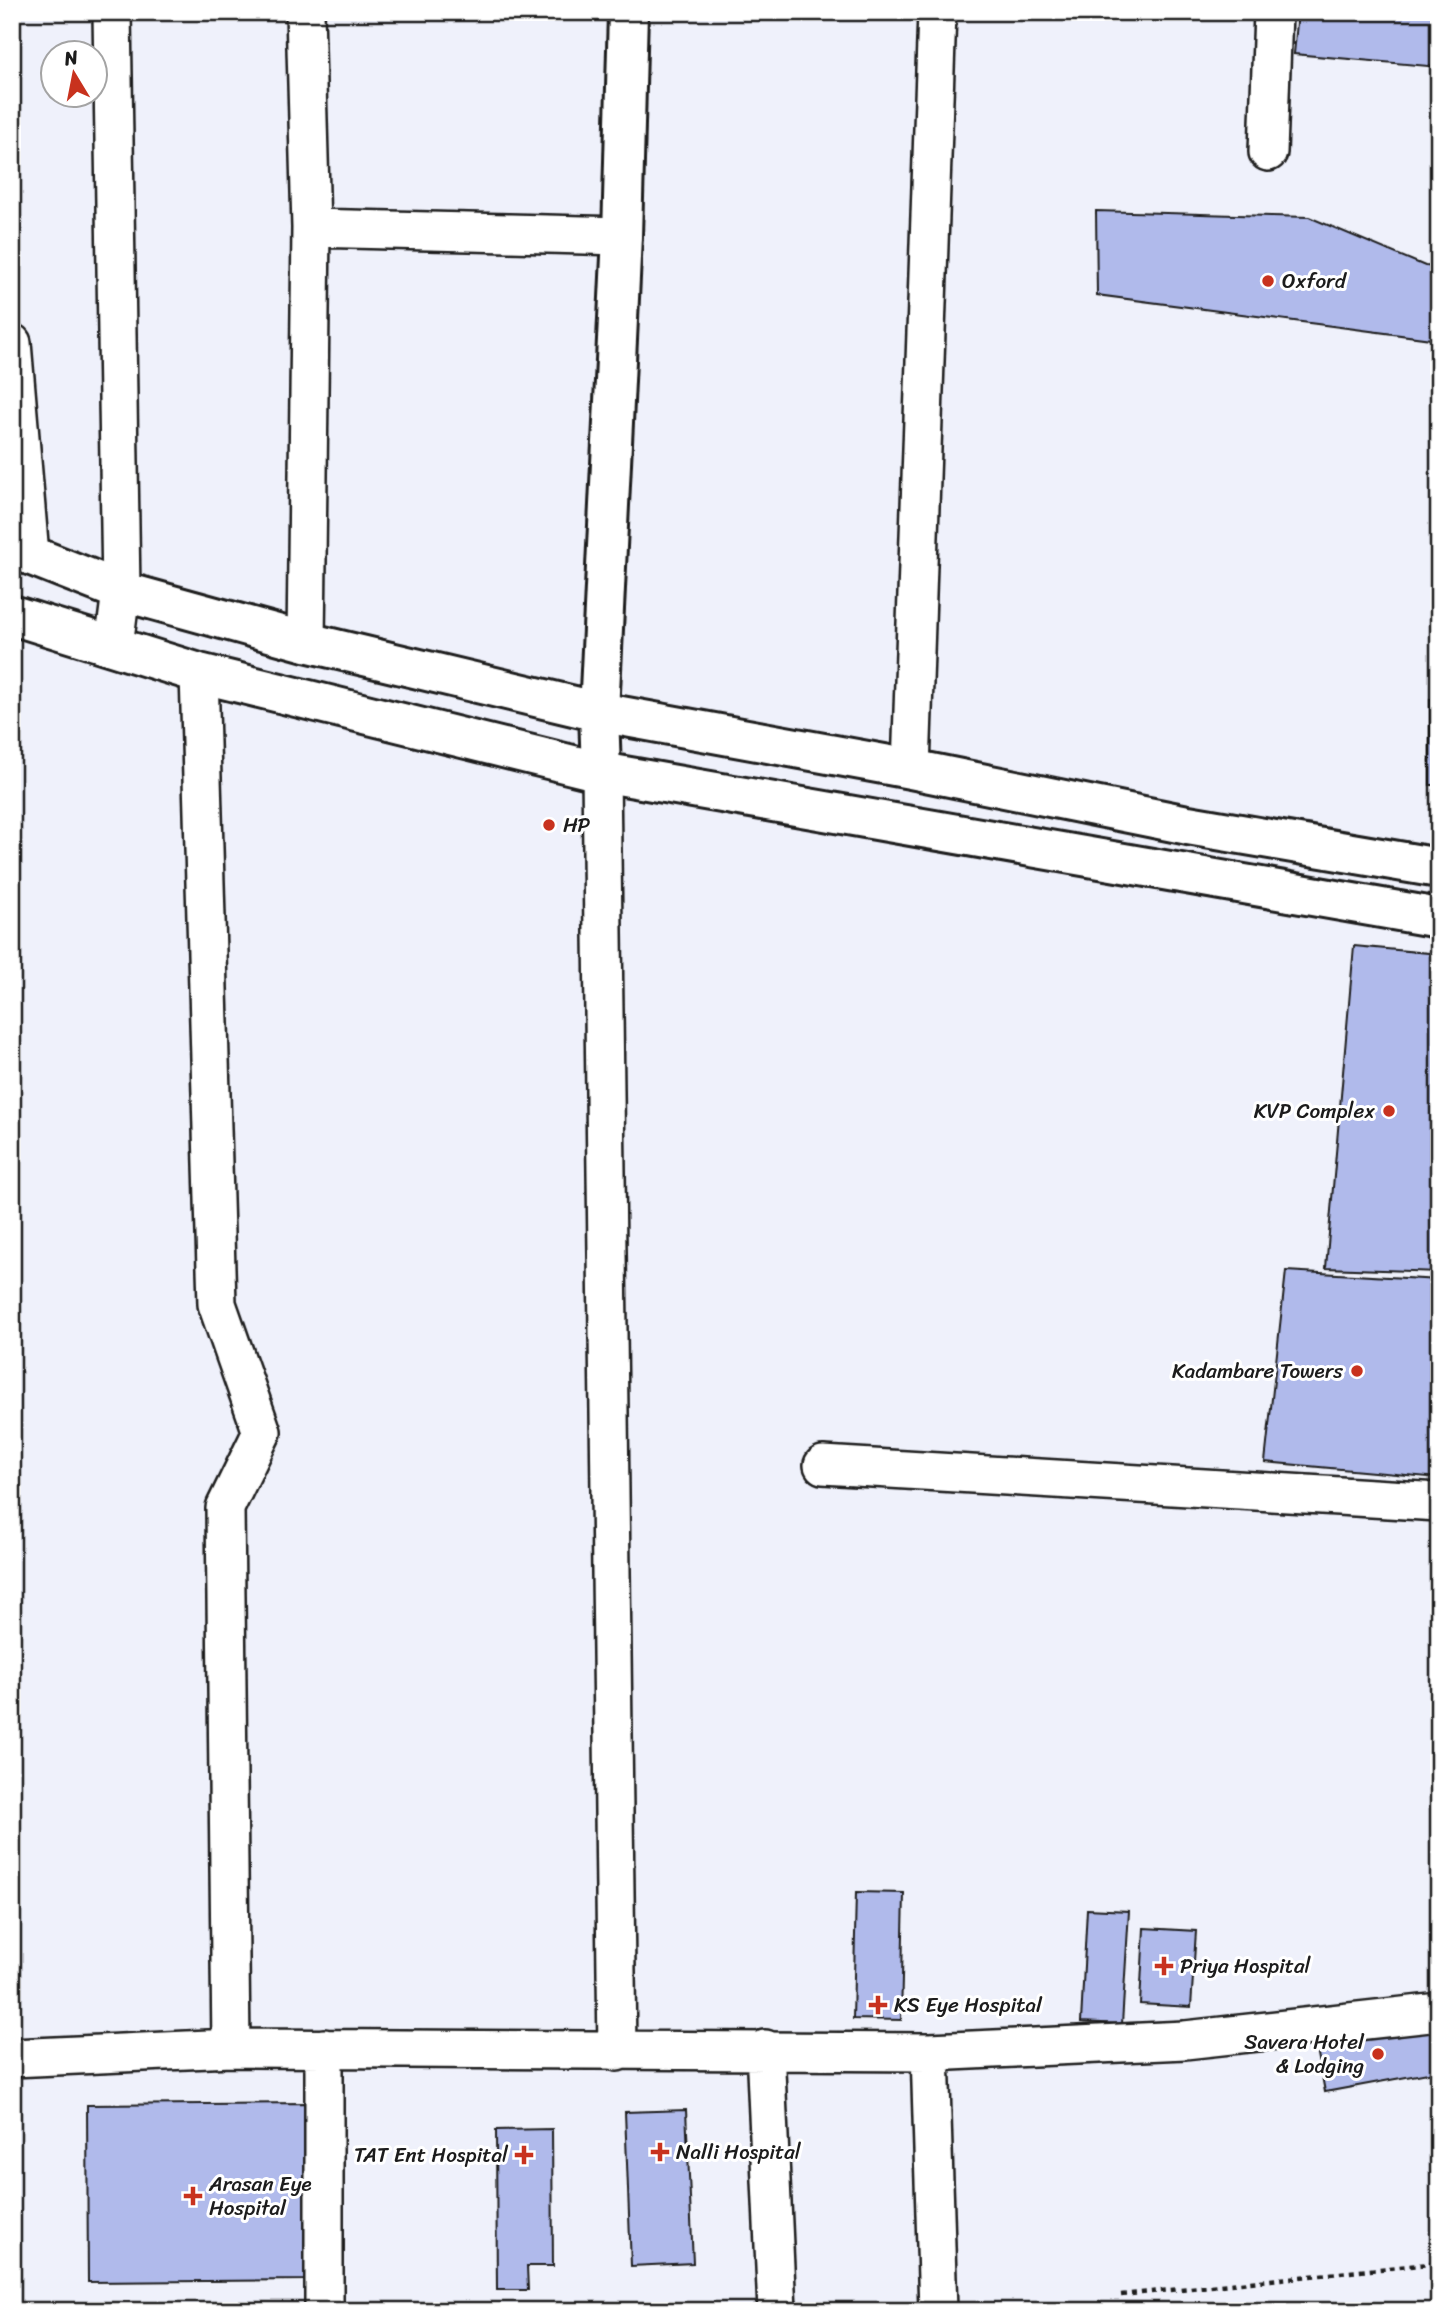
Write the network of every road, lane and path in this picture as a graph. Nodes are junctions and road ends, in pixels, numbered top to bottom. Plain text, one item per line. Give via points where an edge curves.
1 (113, 12) edge
2 (306, 12) edge
3 (628, 12) edge
4 (937, 12) edge
5 (1273, 12) edge
6 (1268, 152) dead end
7 (311, 228) junction
8 (622, 236) junction
9 (12, 343) edge
10 (21, 551) edge
11 (121, 591) junction
12 (12, 615) edge
13 (306, 642) junction
14 (114, 646) junction
15 (199, 673) junction
16 (599, 712) junction
17 (911, 769) junction
18 (601, 772) junction
19 (1439, 868) edge
20 (1439, 918) edge
21 (822, 1465) dead end
22 (1439, 1502) edge
23 (1439, 2012) edge
24 (231, 2048) junction
25 (324, 2049) junction
26 (765, 2049) junction
27 (617, 2052) junction
28 (930, 2052) junction
29 (12, 2058) edge
30 (1439, 2263) edge
31 (1121, 2295) dead end
32 (324, 2311) edge
33 (777, 2311) edge
34 (938, 2311) edge

1 - 11 street
2 - 7 street
3 - 8 main road
4 - 17 street
5 - 6 street
7 - 8 street
7 - 13 street
8 - 16 main road
9 - 10 street
10 - 11 main road
11 - 13 main road
11 - 14 street
12 - 14 main road
13 - 16 main road
14 - 15 main road
15 - 18 main road
15 - 24 street via 217,1304 262,1432 225,1508
16 - 17 main road
16 - 18 main road
17 - 19 main road via 1188,825
18 - 20 main road
18 - 27 street
21 - 22 street
23 - 28 street via 1185,2040
24 - 25 street
24 - 29 street
25 - 27 street
25 - 32 street
26 - 27 street
26 - 28 street
26 - 33 street
28 - 34 street
30 - 31 path

